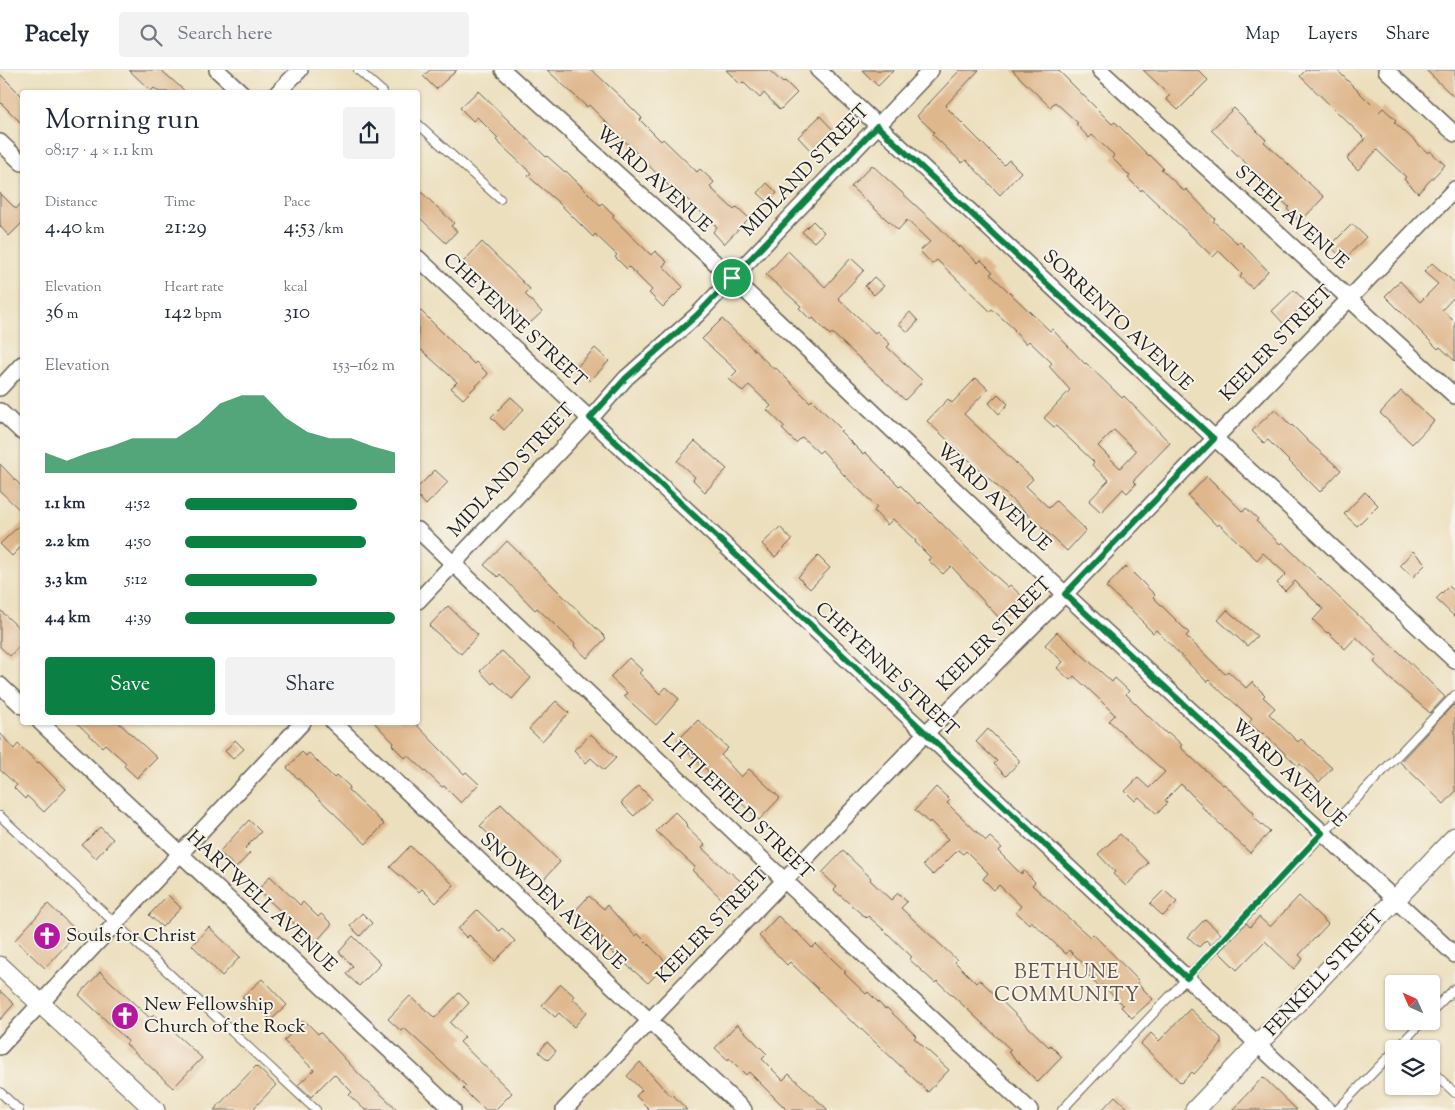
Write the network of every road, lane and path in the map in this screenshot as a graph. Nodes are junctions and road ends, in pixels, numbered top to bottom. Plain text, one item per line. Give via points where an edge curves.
1 (217, 70) edge
2 (300, 70) edge
3 (358, 70) edge
4 (503, 70) edge
5 (818, 70) edge
6 (931, 70) edge
7 (1100, 70) edge
8 (1386, 70) edge
9 (239, 90) edge
10 (280, 90) edge
11 (381, 90) edge
12 (420, 126) edge
13 (877, 126) junction
14 (1455, 134) edge
15 (0, 142) edge
16 (20, 161) edge
17 (1455, 188) edge
18 (500, 199) dead end
19 (420, 260) edge
20 (732, 278) junction
21 (1349, 298) junction
22 (20, 366) edge
23 (0, 388) edge
24 (1455, 396) edge
25 (0, 412) edge
26 (590, 418) junction
27 (20, 430) edge
28 (1214, 439) junction
29 (420, 532) edge
30 (453, 563) junction
31 (1065, 594) junction
32 (420, 599) edge
33 (1455, 661) edge
34 (0, 685) edge
35 (1455, 695) edge
36 (20, 704) edge
37 (43, 725) edge
38 (300, 725) edge
39 (336, 725) edge
40 (925, 734) junction
41 (0, 816) edge
42 (1322, 833) junction
43 (1455, 837) edge
44 (180, 854) junction
45 (784, 880) junction
46 (1394, 900) junction
47 (115, 923) junction
48 (1455, 955) edge
49 (0, 966) edge
50 (1187, 978) junction
51 (1455, 988) edge
52 (1440, 1003) edge
53 (40, 1004) junction
54 (649, 1021) junction
55 (1415, 1030) edge
56 (1407, 1040) edge
57 (1258, 1045) junction
58 (0, 1048) edge
59 (1385, 1063) edge
60 (1440, 1079) edge
61 (0, 1092) edge
62 (1455, 1093) edge
63 (19, 1110) edge
64 (155, 1110) edge
65 (316, 1110) edge
66 (453, 1110) edge
67 (564, 1110) edge
68 (744, 1110) edge
69 (1030, 1110) edge
70 (1062, 1110) edge
71 (1195, 1110) edge
72 (1328, 1110) edge
73 (1338, 1110) edge

1 - 9 street
2 - 10 street
3 - 11 lane
4 - 20 street, WARD AVENUE
5 - 13 street, SORRENTO AVENUE
6 - 13 street, MIDLAND STREET
7 - 21 street, STEEL AVENUE
8 - 14 street
12 - 18 lane
13 - 20 street, MIDLAND STREET
13 - 28 street, SORRENTO AVENUE
15 - 16 street
17 - 21 street, KEELER STREET
19 - 26 street, CHEYENNE STREET
20 - 26 street, MIDLAND STREET via 697,315 626,378
20 - 31 street, WARD AVENUE
21 - 24 street, STEEL AVENUE
21 - 28 street, KEELER STREET
22 - 23 street
25 - 27 street
26 - 30 street, MIDLAND STREET
26 - 40 street, CHEYENNE STREET
28 - 31 street, KEELER STREET
28 - 33 street, SORRENTO AVENUE
29 - 30 street, LITTLEFIELD STREET
30 - 32 street, MIDLAND STREET
30 - 45 street, LITTLEFIELD STREET
31 - 40 street, KEELER STREET
31 - 42 street, WARD AVENUE
34 - 36 street
35 - 42 lane
37 - 44 street, HARTWELL AVENUE
38 - 44 street
39 - 54 street, SNOWDEN AVENUE
40 - 45 street, KEELER STREET
40 - 50 street, CHEYENNE STREET
41 - 47 lane
42 - 46 street, WARD AVENUE
42 - 50 lane
43 - 46 street, FENKELL STREET
44 - 47 street
44 - 66 street, HARTWELL AVENUE
45 - 54 street, KEELER STREET
45 - 69 street, LITTLEFIELD STREET
46 - 48 street, WARD AVENUE
46 - 57 street, FENKELL STREET
47 - 53 street
47 - 65 lane
49 - 53 street
50 - 57 street, CHEYENNE STREET
50 - 70 lane
51 - 52 lane
53 - 58 street
53 - 64 street
54 - 67 street, KEELER STREET
54 - 68 street, SNOWDEN AVENUE
55 - 56 lane
57 - 71 street, FENKELL STREET
57 - 72 street, CHEYENNE STREET
59 - 73 lane
60 - 62 lane
61 - 63 lane

